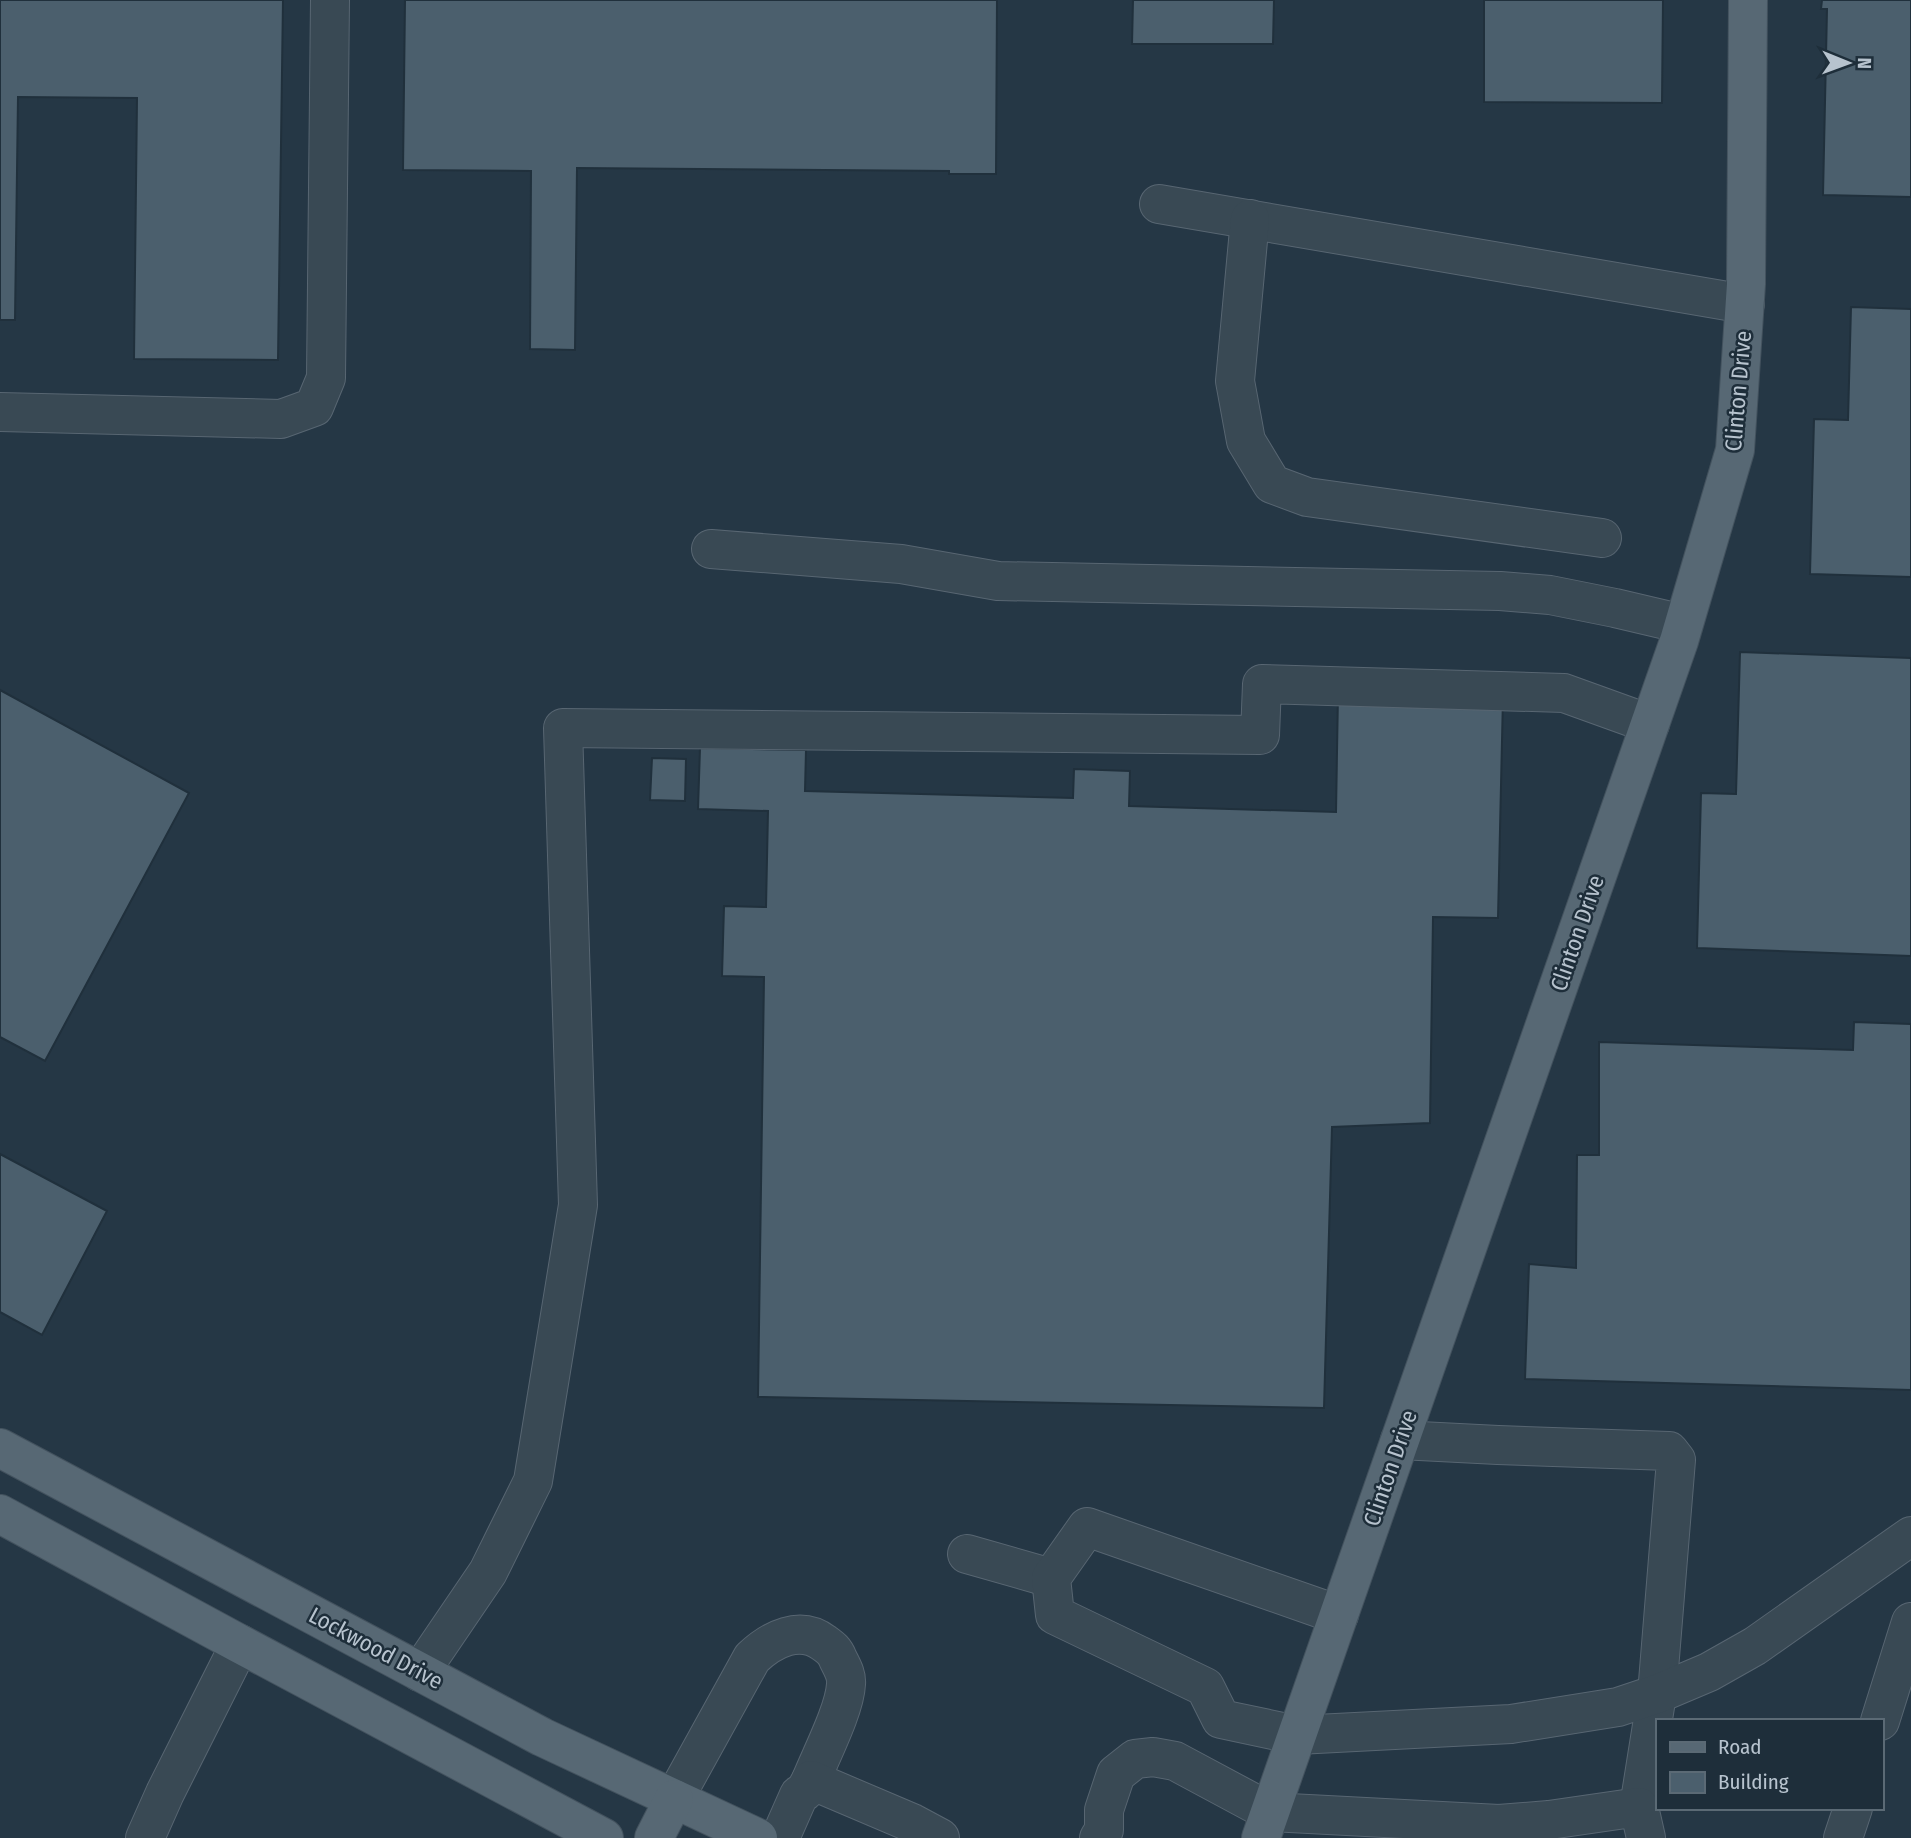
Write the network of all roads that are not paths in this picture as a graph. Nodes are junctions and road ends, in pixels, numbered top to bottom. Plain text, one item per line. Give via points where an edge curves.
1 (330, 0) edge
2 (1748, 0) edge
3 (1159, 204) dead end
4 (1250, 219) junction
5 (1745, 304) junction
6 (0, 412) edge
7 (1602, 538) dead end
8 (711, 549) dead end
9 (1683, 624) junction
10 (1650, 724) junction
11 (1400, 1440) junction
12 (0, 1448) edge
13 (0, 1514) edge
14 (1911, 1536) edge
15 (967, 1554) dead end
16 (1051, 1578) junction
17 (265, 1589) junction
18 (1339, 1615) junction
19 (1911, 1622) edge
20 (240, 1644) junction
21 (420, 1672) junction
22 (1657, 1694) junction
23 (1881, 1719) edge
24 (394, 1727) junction
25 (1297, 1735) junction
26 (811, 1780) junction
27 (674, 1799) junction
28 (1852, 1810) edge
29 (1642, 1822) edge
30 (1265, 1825) edge
31 (1105, 1835) edge
32 (145, 1838) edge
33 (604, 1838) edge
34 (654, 1838) edge
35 (758, 1838) edge
36 (780, 1838) edge
37 (940, 1838) edge
38 (1843, 1838) edge

1 - 6 lane via 326,378 314,407 281,419
2 - 5 main road, Clinton Drive
3 - 4 lane
4 - 5 lane
4 - 7 lane via 1235,381 1246,441 1272,484 1307,497
5 - 9 main road, Clinton Drive via 1735,450
8 - 9 lane via 901,564 998,581 1500,591 1550,595
9 - 10 main road, Clinton Drive
10 - 11 main road, Clinton Drive
10 - 21 lane via 1564,694 1262,684 1260,735 563,729 578,1205 533,1481 488,1572
11 - 18 main road, Clinton Drive
11 - 22 lane via 1669,1451 1676,1460
12 - 17 main road, Lockwood Drive
13 - 20 main road
14 - 22 lane via 1755,1646
15 - 16 lane
16 - 18 lane via 1087,1527
16 - 25 lane via 1055,1615 1205,1687 1222,1719
17 - 20 main road
17 - 21 main road, Lockwood Drive
18 - 25 main road, Clinton Drive
19 - 23 lane
20 - 24 main road
20 - 32 lane
21 - 24 main road
21 - 27 main road, Lockwood Drive via 542,1737
22 - 25 lane via 1618,1707 1511,1724
22 - 29 lane
24 - 33 main road
25 - 30 main road, Clinton Drive
26 - 27 lane via 846,1684 835,1651 814,1636 797,1634 778,1639 752,1658
26 - 36 lane
26 - 37 lane
27 - 34 main road
27 - 35 main road, Lockwood Drive
28 - 38 lane
29 - 30 lane
30 - 31 lane via 1175,1760 1153,1757 1135,1759 1116,1774 1104,1810

